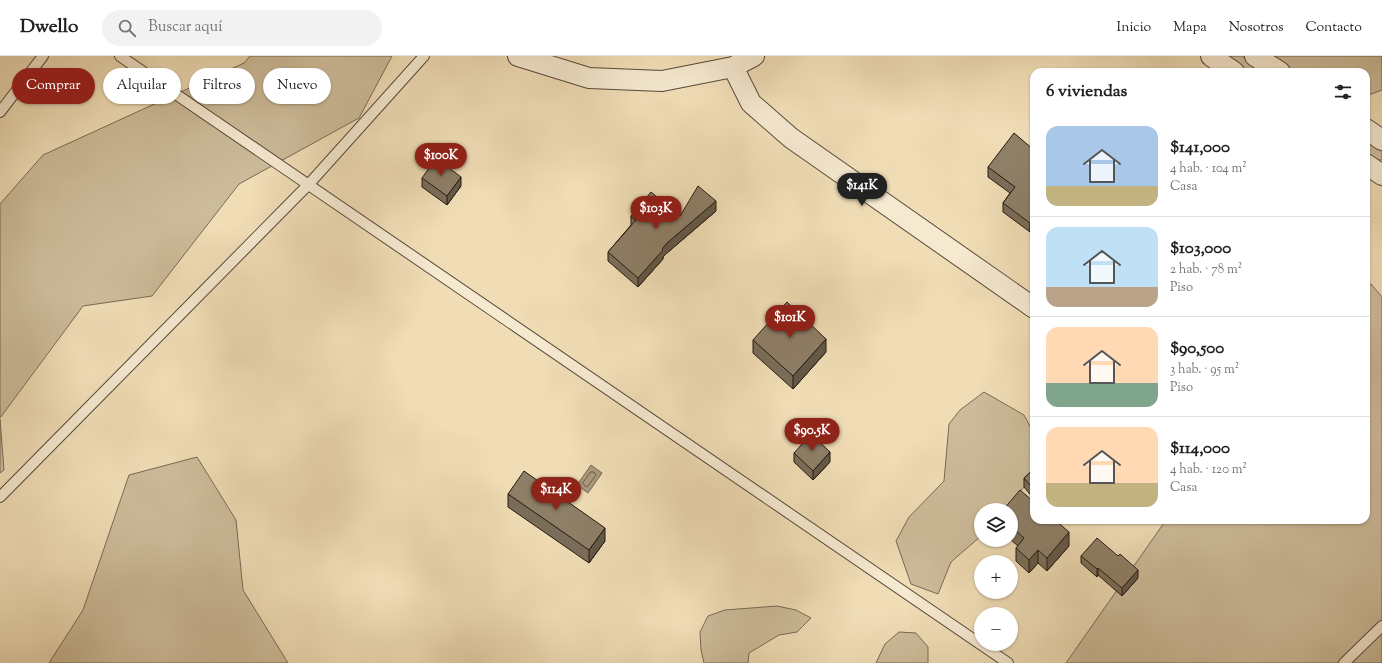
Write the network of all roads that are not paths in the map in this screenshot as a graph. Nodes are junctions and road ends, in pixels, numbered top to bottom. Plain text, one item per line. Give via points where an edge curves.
1 (43, 56) edge
2 (120, 56) edge
3 (424, 56) edge
4 (518, 56) edge
5 (754, 56) edge
6 (1210, 56) edge
7 (1255, 56) edge
8 (733, 66) junction
9 (1228, 68) edge
10 (1274, 68) edge
11 (0, 112) edge
12 (1370, 132) edge
13 (1382, 140) edge
14 (1370, 167) edge
15 (1382, 175) edge
16 (308, 184) junction
17 (1030, 305) edge
18 (0, 497) edge
19 (1382, 626) edge
20 (1008, 663) edge
21 (1344, 663) edge

1 - 11 lane
2 - 16 lane
3 - 16 lane
4 - 8 street via 589,78 662,81
5 - 8 street
6 - 9 street
7 - 10 street
8 - 17 street via 750,103 791,138
12 - 13 street
14 - 15 street
16 - 18 lane
16 - 20 lane
19 - 21 lane

